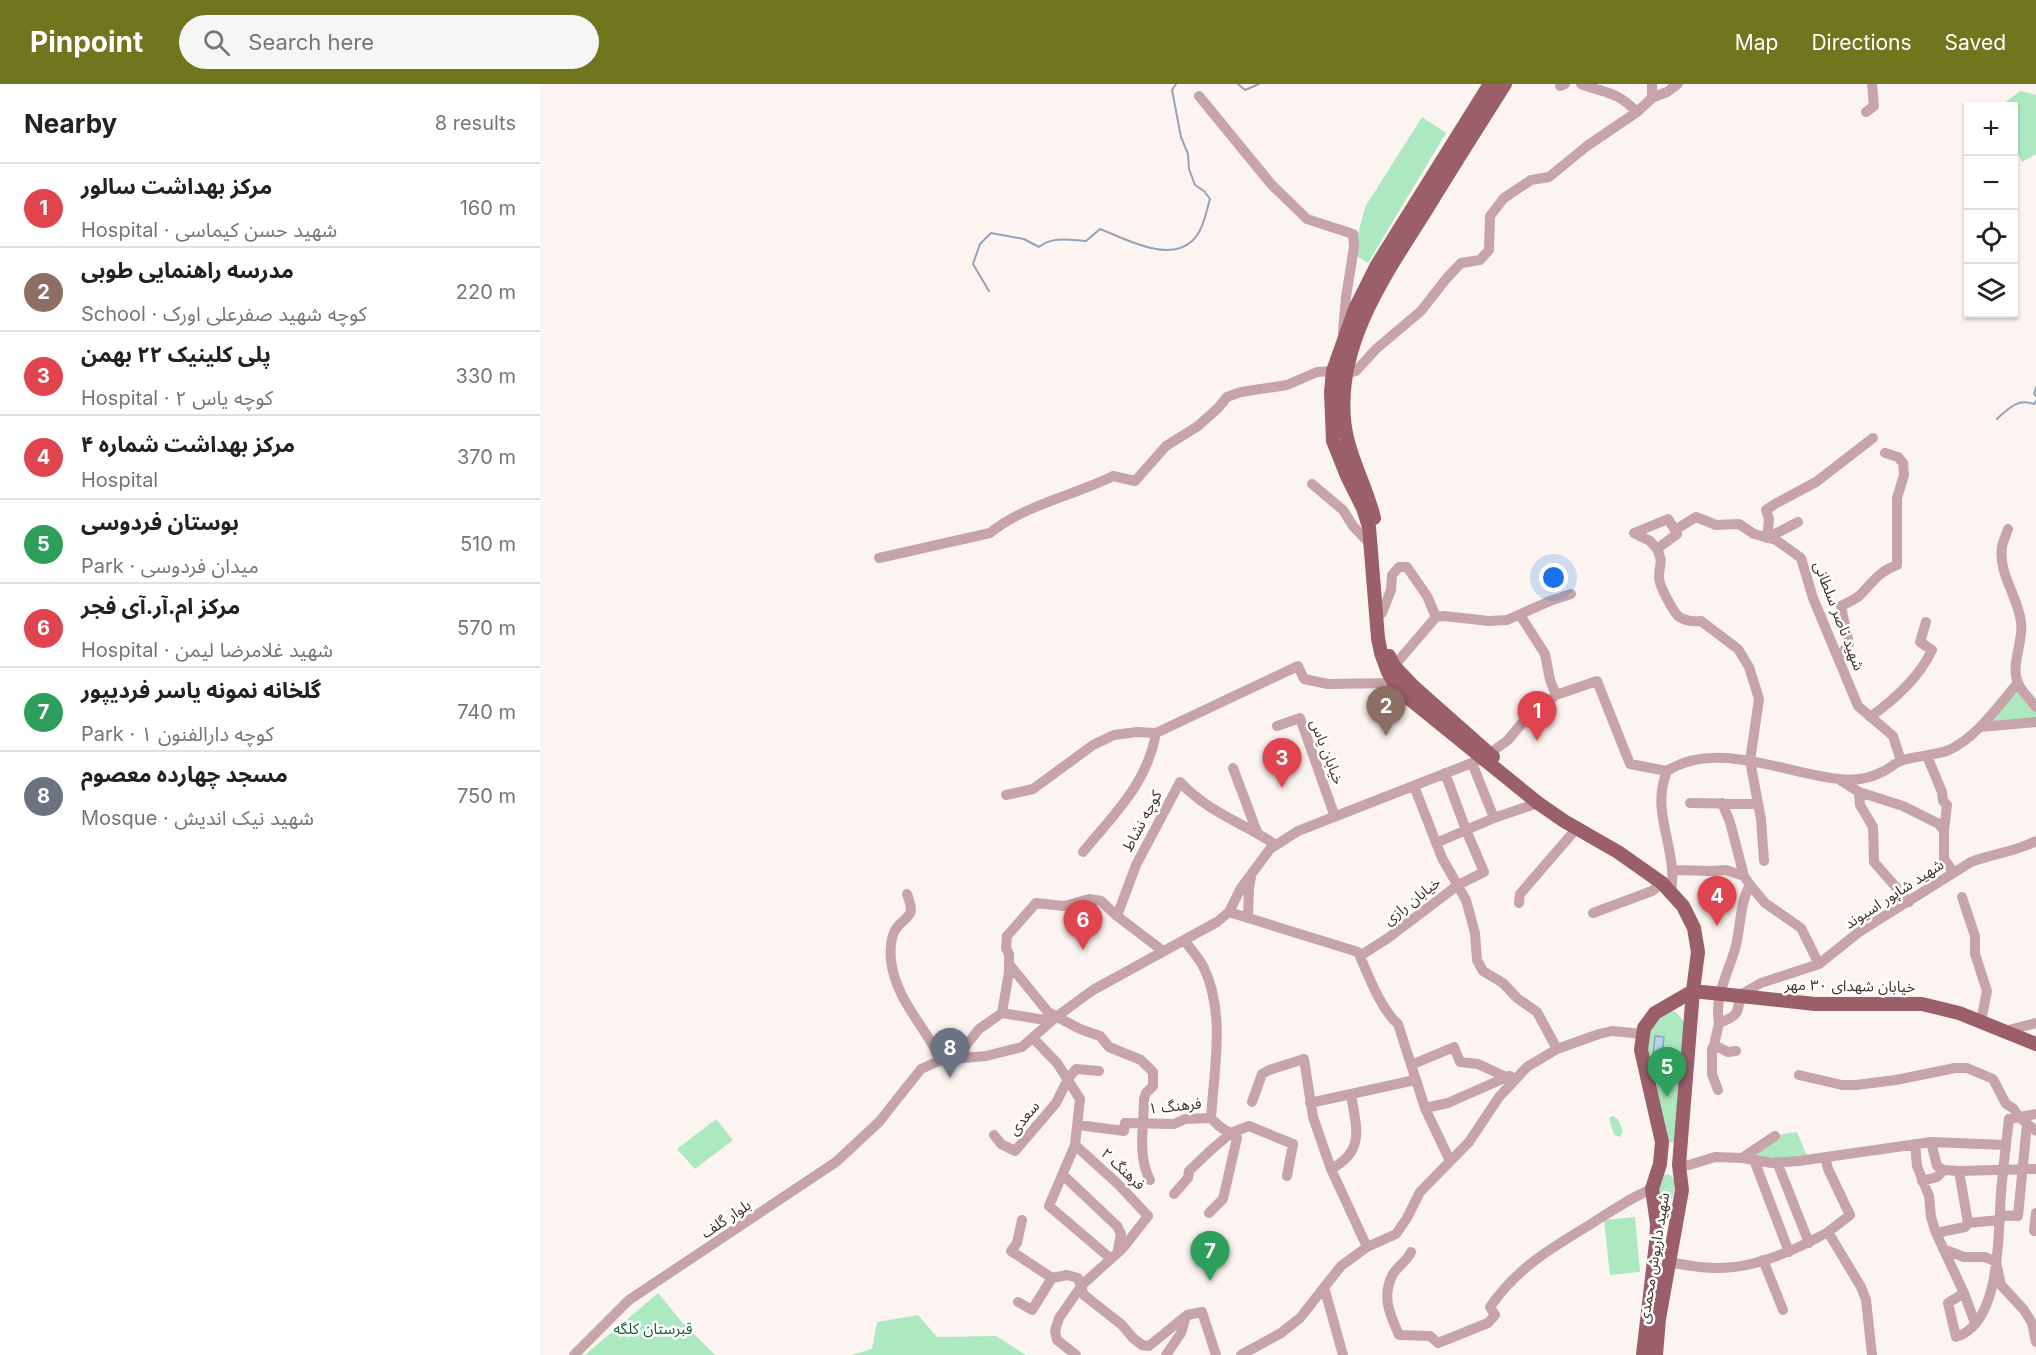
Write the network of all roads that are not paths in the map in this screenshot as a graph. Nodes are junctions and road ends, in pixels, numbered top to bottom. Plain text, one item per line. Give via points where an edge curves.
1 (1505, 84) edge
2 (1581, 84) edge
3 (1652, 84) edge
4 (1678, 84) edge
5 (1872, 84) edge
6 (1488, 85) edge
7 (1199, 96) dead end
8 (1652, 98) junction
9 (1637, 112) junction
10 (1866, 112) dead end
11 (1343, 339) junction
12 (1339, 372) junction
13 (1873, 438) dead end
14 (1885, 453) dead end
15 (1312, 484) dead end
16 (1798, 522) dead end
17 (2008, 529) dead end
18 (1675, 530) junction
19 (1767, 538) junction
20 (1370, 544) junction
21 (1657, 549) junction
22 (879, 558) dead end
23 (1571, 594) dead end
24 (1520, 615) junction
25 (1436, 617) junction
26 (1381, 618) junction
27 (1926, 622) dead end
28 (1838, 659) junction
29 (1394, 666) junction
30 (1394, 683) junction
31 (2017, 684) junction
32 (1410, 692) junction
33 (1556, 695) junction
34 (2034, 699) edge
35 (1870, 717) junction
36 (2036, 722) edge
37 (1277, 726) dead end
38 (1980, 727) junction
39 (1156, 733) junction
40 (1927, 756) junction
41 (1482, 759) junction
42 (1750, 761) junction
43 (1901, 761) junction
44 (1233, 768) dead end
45 (1667, 771) junction
46 (1445, 772) junction
47 (1840, 779) junction
48 (1414, 786) junction
49 (1859, 792) junction
50 (1006, 795) dead end
51 (1538, 803) junction
52 (1690, 803) dead end
53 (1722, 803) junction
54 (1756, 804) junction
55 (1335, 817) junction
56 (1494, 818) junction
57 (1577, 828) junction
58 (1466, 830) junction
59 (1944, 831) junction
60 (1257, 832) junction
61 (2036, 841) edge
62 (1436, 843) junction
63 (1276, 845) junction
64 (1083, 852) dead end
65 (1764, 861) dead end
66 (1672, 870) junction
67 (1253, 871) junction
68 (1954, 873) junction
69 (1747, 881) junction
70 (1458, 885) junction
71 (1666, 888) junction
72 (907, 894) dead end
73 (1962, 897) dead end
74 (1909, 902) junction
75 (1519, 903) dead end
76 (1229, 912) junction
77 (1593, 914) dead end
78 (1117, 916) junction
79 (1248, 918) junction
80 (1184, 940) junction
81 (1163, 951) junction
82 (1360, 956) junction
83 (1009, 964) junction
84 (1819, 964) junction
85 (1693, 991) junction
86 (1720, 993) junction
87 (1740, 995) junction
88 (1671, 1004) junction
89 (1002, 1013) junction
90 (1054, 1019) junction
91 (1691, 1021) junction
92 (1981, 1021) junction
93 (1719, 1023) junction
94 (2036, 1023) edge
95 (2005, 1031) junction
96 (1643, 1034) junction
97 (1033, 1038) junction
98 (2036, 1044) edge
99 (1714, 1045) junction
100 (1557, 1049) junction
101 (1736, 1051) dead end
102 (954, 1059) junction
103 (941, 1060) junction
104 (1411, 1065) junction
105 (1527, 1067) junction
106 (1099, 1071) dead end
107 (1799, 1075) dead end
108 (1510, 1076) junction
109 (1068, 1079) junction
110 (1415, 1080) junction
111 (1718, 1090) dead end
112 (1351, 1094) junction
113 (1252, 1102) dead end
114 (1310, 1103) junction
115 (1425, 1108) junction
116 (2036, 1114) edge
117 (1211, 1118) junction
118 (2028, 1124) edge
119 (1078, 1125) junction
120 (1144, 1125) junction
121 (1231, 1133) junction
122 (994, 1135) dead end
123 (1775, 1136) dead end
124 (1931, 1142) junction
125 (1915, 1144) junction
126 (1076, 1145) junction
127 (2006, 1146) junction
128 (1825, 1156) junction
129 (1748, 1159) junction
130 (1450, 1161) junction
131 (1777, 1162) junction
132 (1660, 1164) junction
133 (1679, 1165) junction
134 (1331, 1169) junction
135 (2003, 1169) junction
136 (2023, 1169) junction
137 (2036, 1169) edge
138 (1944, 1170) junction
139 (1959, 1171) junction
140 (1063, 1175) junction
141 (1287, 1176) dead end
142 (1149, 1180) dead end
143 (1922, 1181) junction
144 (1652, 1189) junction
145 (1174, 1194) dead end
146 (1680, 1200) junction
147 (1653, 1204) junction
148 (1209, 1213) dead end
149 (2036, 1213) edge
150 (2000, 1218) junction
151 (1022, 1220) dead end
152 (1968, 1223) junction
153 (2036, 1231) edge
154 (1828, 1232) junction
155 (1936, 1233) junction
156 (1809, 1243) junction
157 (1367, 1248) junction
158 (1943, 1249) junction
159 (1411, 1252) dead end
160 (1789, 1252) junction
161 (1113, 1256) junction
162 (1763, 1260) junction
163 (1669, 1262) junction
164 (1996, 1262) junction
165 (1052, 1278) junction
166 (1082, 1285) junction
167 (1324, 1287) junction
168 (1964, 1293) junction
169 (1018, 1302) dead end
170 (1783, 1310) dead end
171 (1187, 1315) junction
172 (1976, 1323) junction
173 (2036, 1342) edge
174 (574, 1355) edge
175 (1076, 1355) edge
176 (1166, 1355) edge
177 (1216, 1355) edge
178 (1241, 1355) edge
179 (1342, 1355) edge
180 (1643, 1355) edge
181 (1656, 1355) edge
182 (1872, 1355) edge

1 - 12 main road via 1372,300
2 - 9 street via 1613,94
3 - 8 street
4 - 8 street
5 - 10 street via 1874,106
6 - 11 main road via 1377,265
7 - 11 street via 1271,184 1306,219 1353,234
8 - 9 street
9 - 12 street via 1549,177 1531,180 1504,198 1490,216 1489,250 1480,260 1461,263 1421,311 1356,371
11 - 12 main road
12 - 20 main road via 1331,392 1333,441 1363,508
12 - 22 street via 1317,372 1287,385 1227,397 1198,426 1166,446 1135,481 1113,476 1020,514 990,533
12 - 26 main road via 1347,441 1370,500 1378,534
13 - 19 street via 1816,482 1766,510
14 - 28 street via 1903,463 1904,475 1897,498 1897,565 1885,569 1858,597 1841,606 1849,644
15 - 20 street via 1343,510
16 - 19 street
17 - 31 street via 2002,560 2021,621
18 - 19 street, شهید ناصر سلطانی via 1696,517 1716,525 1739,524
18 - 21 street via 1677,534
18 - 21 street via 1668,519 1634,533
19 - 28 street, شهید ناصر سلطانی via 1801,558
20 - 26 main road
21 - 42 street via 1662,561 1661,587 1679,617 1701,621 1718,633 1738,649 1749,667 1759,699
23 - 24 street
24 - 25 street via 1507,620
24 - 33 street via 1545,654
25 - 26 street via 1407,567 1399,567 1392,575
25 - 29 street
26 - 29 main road
26 - 30 main road via 1381,653
27 - 35 street via 1920,642 1932,650 1925,665
28 - 35 street, شهید ناصر سلطانی via 1858,706
29 - 32 main road
30 - 32 main road
30 - 39 street via 1328,684 1304,679 1298,666
31 - 34 street
31 - 38 street
32 - 41 main road
33 - 41 street
33 - 45 street via 1597,681 1630,764
35 - 43 street, شهید ناصر سلطانی via 1893,736
36 - 38 street
37 - 55 street, خیابان یاس via 1300,718
38 - 40 street via 1950,749
39 - 50 street via 1114,735 1093,745 1033,789
39 - 64 street via 1138,784
40 - 43 street
40 - 59 street via 1947,805
41 - 46 street
41 - 51 main road
41 - 56 street
41 - 57 main road via 1569,817
42 - 45 street via 1697,759
42 - 47 street
42 - 54 street
43 - 47 street via 1863,779
44 - 60 street
45 - 66 street via 1660,802
46 - 48 street
46 - 58 street
47 - 49 street
48 - 55 street
48 - 62 street
49 - 59 street via 1903,806 1939,824
49 - 74 street via 1860,805 1872,827 1874,862
51 - 56 street
51 - 57 main road
52 - 53 street
53 - 54 street
53 - 69 street
54 - 65 street
55 - 63 street via 1298,831
56 - 58 street
57 - 71 main road, شهید داریوش محمدی via 1618,852
57 - 75 street via 1520,894
58 - 62 street
58 - 70 street, خیابان رازی via 1484,872
59 - 68 street via 1944,859
60 - 63 street, کوچه نشاط
60 - 78 street, کوچه نشاط via 1194,798 1180,782 1136,865
61 - 68 street, شهید شاپور اسیوند via 1971,862
62 - 70 street
63 - 67 street
66 - 69 street via 1726,870
66 - 71 street
67 - 76 street
67 - 79 street
68 - 74 street, شهید شاپور اسیوند
69 - 84 street via 1765,903 1801,928
69 - 86 street via 1735,950
70 - 82 street, خیابان رازی
70 - 100 street via 1466,900 1477,960 1483,970 1537,1012
71 - 77 street
71 - 85 main road, شهید داریوش محمدی via 1683,906 1694,928 1698,952
72 - 103 street via 912,907 910,916 898,926 890,943 891,962 909,1009 932,1040
73 - 92 street via 1987,990
74 - 84 street, شهید شاپور اسیوند via 1859,932
76 - 79 street
76 - 80 street
78 - 81 street
78 - 83 street via 1101,901 1089,899 1064,906 1036,903 1007,936
79 - 82 street via 1358,952
80 - 81 street
80 - 117 street via 1203,966 1213,994 1217,1046
81 - 90 street via 1093,990
82 - 104 street via 1398,1024
83 - 89 street
83 - 90 street
84 - 87 street, شهید شاپور اسیوند via 1761,983
85 - 86 main road, خیابان شهدای ۳۰ مهر
85 - 88 main road
85 - 91 main road, شهید داریوش محمدی
86 - 87 main road, خیابان شهدای ۳۰ مهر
86 - 93 street via 1716,1009
87 - 92 main road, خیابان شهدای ۳۰ مهر via 1815,1004 1922,1004
87 - 93 street via 1738,1012
88 - 91 main road via 1687,1012
88 - 96 main road via 1655,1013
89 - 90 street
89 - 102 street via 979,1029
90 - 97 street
90 - 120 street via 1100,1036 1109,1047 1141,1060 1153,1071 1153,1086 1144,1099
91 - 133 main road, شهید داریوش محمدی
92 - 95 main road, خیابان شهدای ۳۰ مهر
93 - 99 street
94 - 95 street
95 - 98 main road, خیابان شهدای ۳۰ مهر
96 - 100 street via 1612,1031
96 - 132 main road, شهید داریوش محمدی via 1641,1050 1662,1142
97 - 102 street via 1022,1047
97 - 109 street
99 - 101 street via 1728,1052
99 - 111 street via 1712,1074
100 - 105 street
102 - 103 street
103 - 174 street, بلوار گلف via 921,1069 879,1122 836,1162 628,1300
104 - 108 street via 1454,1047 1460,1062
104 - 110 street
105 - 108 street
105 - 130 street
106 - 109 street via 1076,1069
107 - 118 street via 1857,1085 1967,1068 1994,1078 2006,1104
108 - 115 street via 1448,1103
109 - 119 street via 1080,1099
109 - 122 street, سعدی via 1056,1103 1016,1151 1001,1144
110 - 112 street
110 - 115 street
112 - 114 street
112 - 134 street via 1355,1145 1352,1154
113 - 114 street via 1262,1074 1304,1059
114 - 134 street
115 - 130 street
116 - 118 street
117 - 120 street, فرهنگ ۱
117 - 121 street
118 - 127 street via 2009,1119
118 - 136 street
119 - 120 street, فرهنگ ۱ via 1124,1131 1125,1123
119 - 126 street
120 - 142 street via 1143,1168
121 - 141 street via 1249,1126 1293,1144
121 - 145 street via 1189,1171
121 - 148 street via 1237,1138 1223,1199
123 - 129 street
124 - 125 street
124 - 127 street
124 - 138 street via 1937,1166
125 - 128 street
125 - 143 street
126 - 140 street
126 - 161 street, فرهنگ ۲ via 1148,1216
127 - 135 street
128 - 131 street
128 - 154 street via 1850,1215
129 - 131 street
129 - 133 street via 1715,1157
129 - 160 street
130 - 157 street via 1420,1192 1396,1234
131 - 156 street
132 - 133 main road
132 - 144 main road, شهید داریوش محمدی
133 - 146 main road, شهید داریوش محمدی
134 - 157 street
135 - 136 street
135 - 139 street
135 - 150 street
136 - 137 street
136 - 150 street via 2018,1216
138 - 139 street
138 - 143 street via 1937,1177
139 - 152 street
140 - 161 street via 1117,1226 1122,1238
140 - 161 street via 1049,1206
143 - 155 street
144 - 147 main road, شهید داریوش محمدی
144 - 159 street via 1524,1268 1504,1286 1490,1307 1495,1315 1488,1323 1438,1343 1430,1336 1399,1335 1386,1303 1393,1273
146 - 147 main road via 1664,1211
146 - 163 main road, شهید داریوش محمدی
147 - 180 main road, شهید داریوش محمدی via 1656,1243
149 - 153 street
150 - 152 street
150 - 164 street
151 - 165 street via 1011,1251
152 - 155 street
154 - 156 street
154 - 182 street via 1866,1300
155 - 158 street
156 - 160 street
157 - 167 street via 1341,1266
158 - 164 street
158 - 168 street
160 - 162 street
161 - 166 street
162 - 163 street via 1716,1269
162 - 170 street
163 - 181 main road, شهید داریوش محمدی
164 - 172 street via 1991,1290
164 - 173 street via 2001,1285 2028,1316
165 - 166 street via 1067,1275 1078,1278
165 - 169 street via 1032,1310
166 - 171 street via 1084,1294 1142,1345 1149,1346
166 - 175 street via 1054,1331 1057,1340
167 - 178 street via 1300,1318
167 - 179 street
168 - 172 street
168 - 172 street via 1948,1304 1956,1336 1965,1334
171 - 176 street
171 - 177 street via 1202,1312

